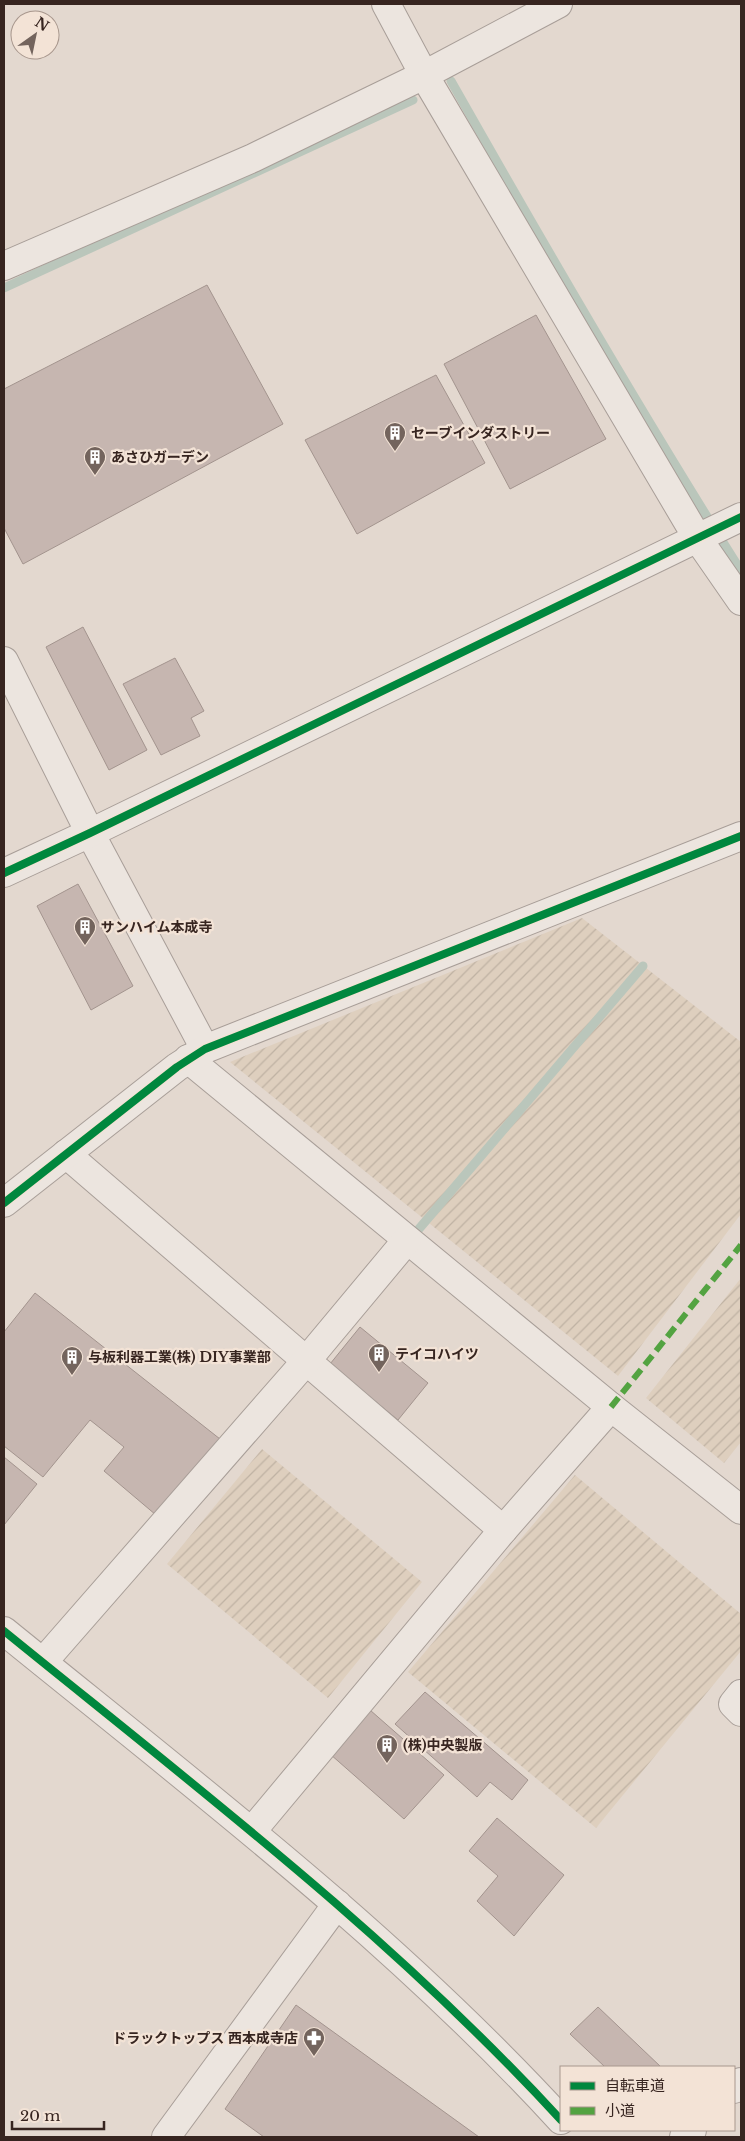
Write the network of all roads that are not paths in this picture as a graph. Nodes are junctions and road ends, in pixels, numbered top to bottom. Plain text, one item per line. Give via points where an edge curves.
1 (386, 4) edge
2 (558, 4) edge
3 (424, 75) junction
4 (4, 266) edge
5 (741, 517) edge
6 (698, 539) junction
7 (741, 601) edge
8 (4, 661) edge
9 (90, 833) junction
10 (741, 836) edge
11 (4, 873) edge
12 (197, 1054) junction
13 (66, 1154) junction
14 (4, 1203) edge
15 (407, 1240) junction
16 (307, 1360) junction
17 (611, 1407) junction
18 (741, 1510) edge
19 (504, 1530) junction
20 (4, 1631) edge
21 (42, 1662) junction
22 (741, 1694) edge
23 (741, 1712) edge
24 (252, 1831) junction
25 (337, 1904) junction
26 (560, 2119) edge
27 (166, 2137) edge

1 - 3 street
2 - 3 street
3 - 4 street via 253,158
3 - 6 street
5 - 6 street
6 - 7 street
6 - 9 street
8 - 9 street
9 - 11 street
9 - 12 street
10 - 12 street
12 - 13 street
12 - 15 street
13 - 14 street
13 - 16 street
15 - 16 street
15 - 17 street
16 - 19 street
16 - 21 street
17 - 18 street
17 - 19 street
19 - 24 street
20 - 21 street
21 - 24 street
22 - 23 street via 732,1704
24 - 25 street
25 - 26 street via 433,1989
25 - 27 street

